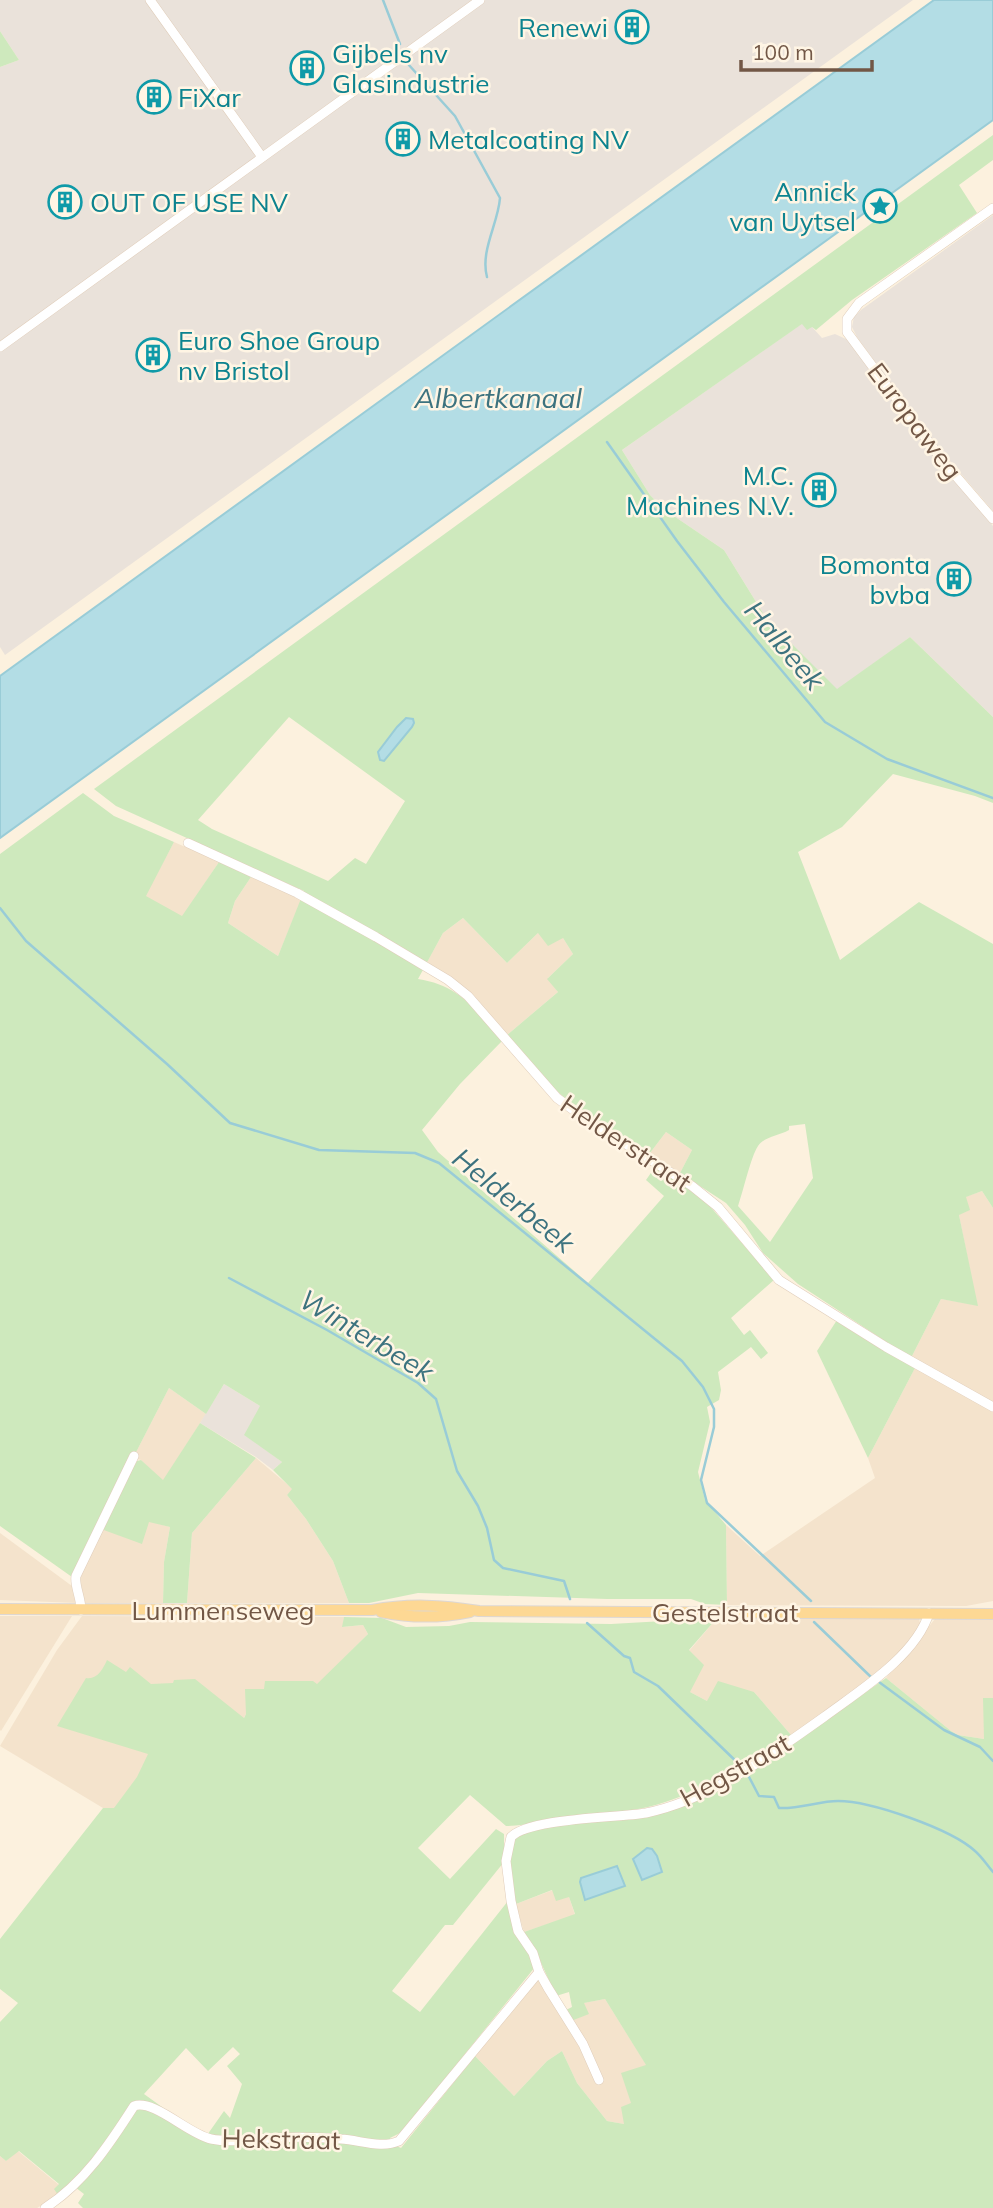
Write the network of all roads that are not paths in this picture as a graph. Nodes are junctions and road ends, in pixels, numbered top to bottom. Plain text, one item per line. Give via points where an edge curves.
1 (150, 0) edge
2 (480, 0) edge
3 (262, 157) junction
4 (993, 208) edge
5 (0, 347) edge
6 (993, 519) edge
7 (188, 843) dead end
8 (993, 1407) edge
9 (134, 1456) dead end
10 (993, 1606) edge
11 (0, 1609) edge
12 (81, 1610) junction
13 (369, 1610) joint
14 (971, 1612) junction
15 (929, 1613) junction
16 (993, 1614) edge
17 (539, 1972) junction
18 (599, 2080) dead end
19 (45, 2208) edge

1 - 3 street
2 - 3 street
3 - 5 street
4 - 6 street, Europaweg via 859,303 847,318 847,332 942,460
7 - 8 street, Helderstraat via 296,893 448,980 468,996 557,1098 718,1207 779,1280
9 - 12 street via 76,1576
10 - 14 main road, Gestelstraat
11 - 12 main road, Lummenseweg
12 - 13 main road, Lummenseweg
13 - 15 main road, Gestelstraat via 440,1617 479,1611
14 - 15 main road, Gestelstraat
14 - 16 main road, Gestelstraat
15 - 17 street, Hegstraat via 919,1634 883,1675 720,1784 648,1812 543,1824 516,1832 507,1850 511,1901 519,1931
17 - 18 street, Hegstraat
17 - 19 street, Hekstraat via 405,2134 390,2145 313,2138 211,2139 140,2104 78,2182

